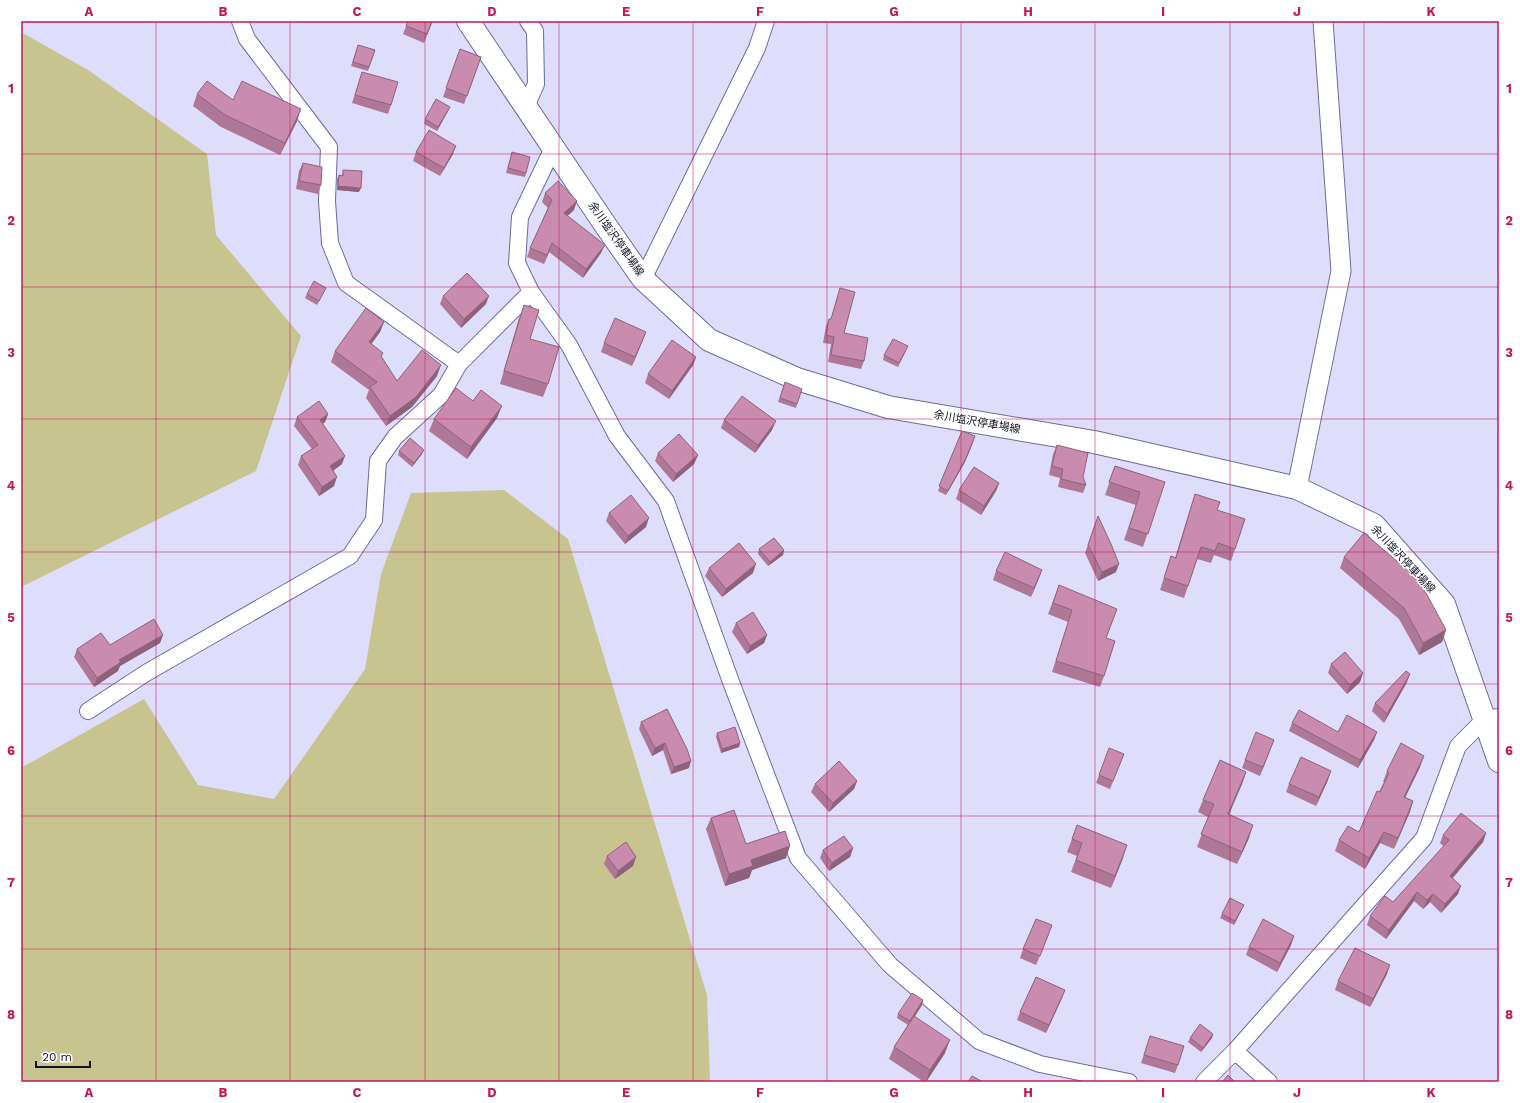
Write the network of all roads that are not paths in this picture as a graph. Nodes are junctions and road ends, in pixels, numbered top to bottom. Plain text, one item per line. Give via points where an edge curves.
1 (240, 21) edge
2 (468, 21) edge
3 (528, 21) edge
4 (766, 21) edge
5 (1323, 21) edge
6 (526, 107) junction
7 (553, 148) junction
8 (643, 279) junction
9 (531, 292) junction
10 (459, 364) junction
11 (1297, 488) junction
12 (88, 711) dead end
13 (1492, 718) edge
14 (1499, 761) edge
15 (1235, 1051) junction
16 (1129, 1082) edge
17 (1204, 1082) edge
18 (1270, 1082) edge

1 - 10 street via 247,39 329,147 327,201 330,243 346,282
2 - 6 main road, 余川塩沢停車場線
3 - 6 street via 535,31 536,84
4 - 8 street via 757,48
5 - 11 street via 1341,271
6 - 7 main road, 余川塩沢停車場線
7 - 8 main road, 余川塩沢停車場線
7 - 9 street via 520,217 517,263
8 - 11 main road, 余川塩沢停車場線 via 709,340 797,379 888,407 1094,442
9 - 10 street
9 - 16 street via 569,346 617,436 666,501 798,858 890,965 979,1041 1040,1064
10 - 12 street via 441,395 395,437 378,461 374,520 350,556 146,673
11 - 13 main road, 余川塩沢停車場線 via 1374,525 1444,604
13 - 14 main road, 余川塩沢停車場線
13 - 15 street via 1458,746 1424,838
15 - 17 street
15 - 18 street

